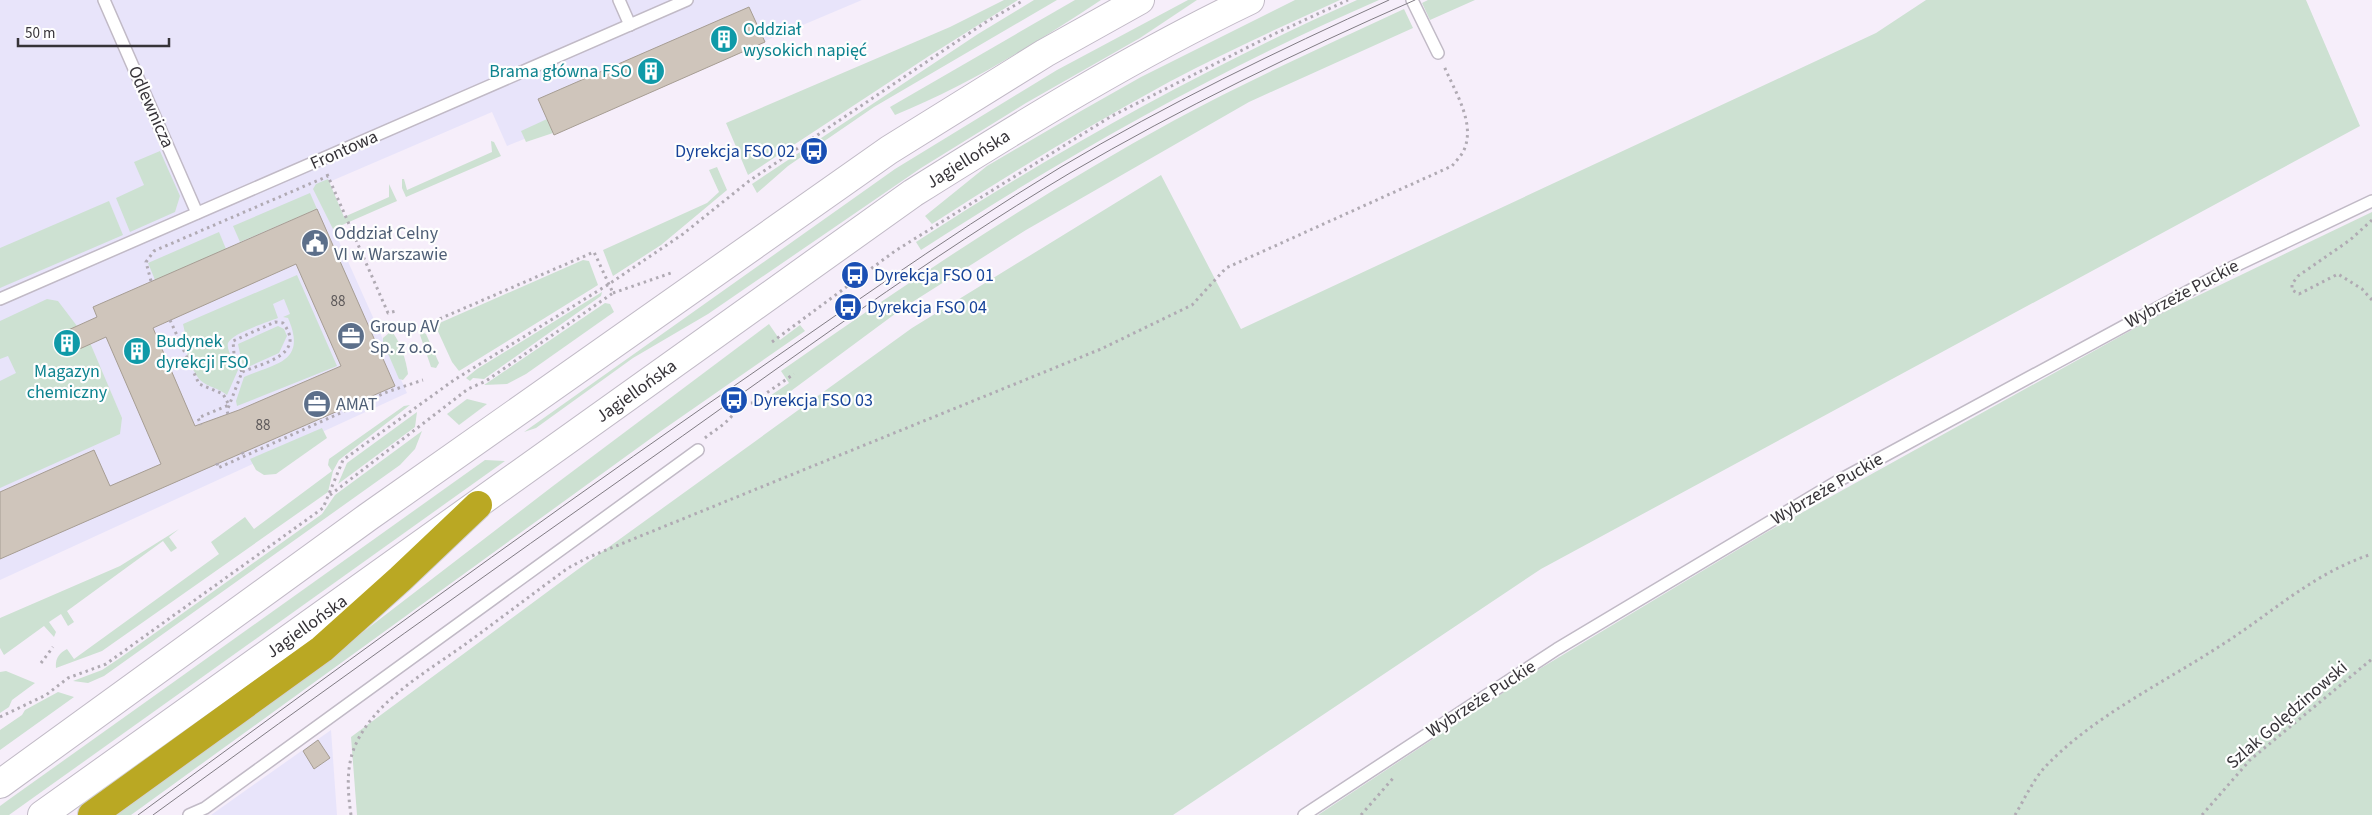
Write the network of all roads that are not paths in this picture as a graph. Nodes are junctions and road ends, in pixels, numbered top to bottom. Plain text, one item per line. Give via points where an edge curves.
1 (104, 0) edge
2 (619, 0) edge
3 (688, 0) edge
4 (1140, 0) edge
5 (1250, 0) edge
6 (1412, 0) edge
7 (630, 25) junction
8 (1438, 53) road end
9 (2372, 201) edge
10 (197, 213) junction
11 (0, 299) edge
12 (698, 450) road end
13 (478, 505) junction
14 (0, 784) edge
15 (42, 815) edge
16 (92, 815) edge
17 (189, 815) edge
18 (1304, 815) edge

1 - 10 lane, Odlewnicza
2 - 7 lane
3 - 7 lane, Frontowa
4 - 14 main road via 1053,49 890,150 368,517
5 - 13 main road, Jagiellońska via 1129,62 913,193
6 - 8 lane
7 - 10 lane, Frontowa
9 - 18 lane, Wybrzeże Puckie via 2225,271 1838,481 1557,650
10 - 11 lane, Frontowa
12 - 17 lane via 300,741 205,808
13 - 15 main road, Jagiellońska
13 - 16 highway via 322,649

